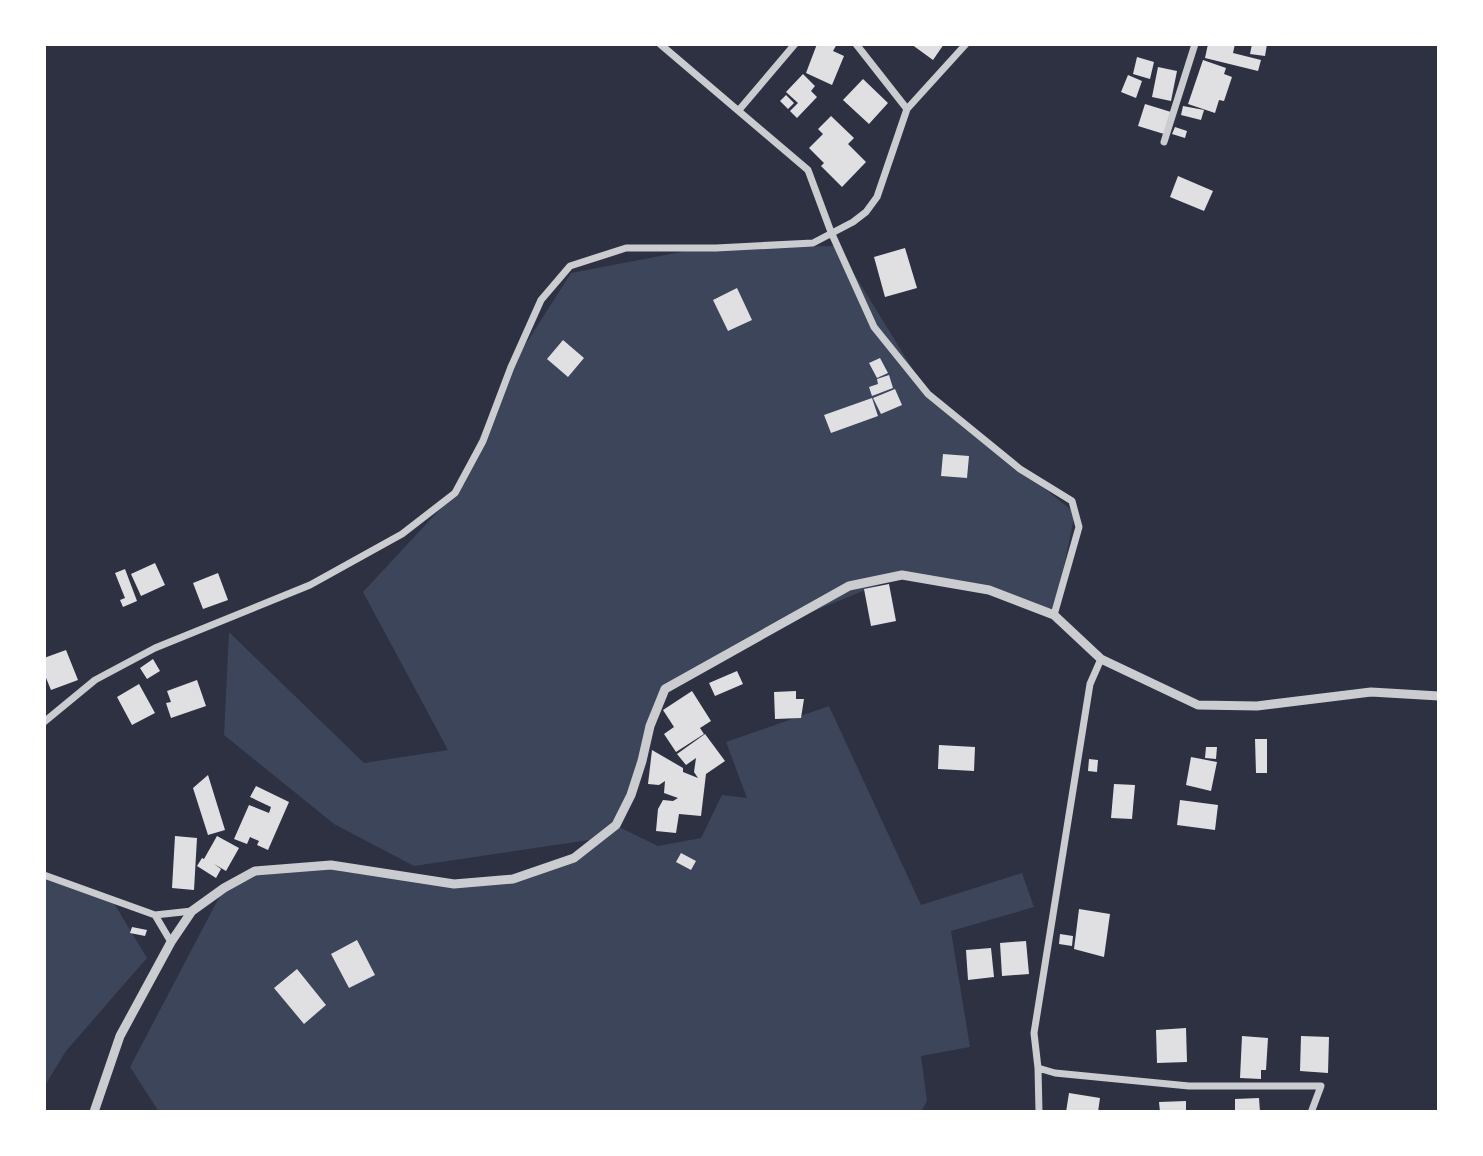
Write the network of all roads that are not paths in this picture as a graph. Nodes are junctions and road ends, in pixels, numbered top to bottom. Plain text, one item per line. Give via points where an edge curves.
1 (660, 44) edge
2 (795, 44) edge
3 (856, 44) edge
4 (966, 44) edge
5 (1195, 44) edge
6 (907, 109) junction
7 (739, 110) junction
8 (1164, 142) dead end
9 (831, 232) junction
10 (1054, 615) junction
11 (1101, 659) junction
12 (1439, 696) edge
13 (44, 722) edge
14 (44, 875) edge
15 (192, 911) junction
16 (155, 915) junction
17 (171, 942) junction
18 (1038, 1068) junction
19 (94, 1112) edge
20 (1039, 1112) edge
21 (1313, 1112) edge

1 - 7 street
2 - 7 street
3 - 6 street
4 - 6 street
5 - 8 street
6 - 9 street via 877,197 853,222
7 - 9 street via 808,170
9 - 10 street via 874,327 928,394 1020,469 1072,501 1079,527
9 - 13 street via 813,243 626,248 570,266 541,300 483,441 455,493 402,534 310,585 155,648 95,680
10 - 11 street
10 - 15 street via 989,590 902,575 849,586 665,689 616,825 574,858 513,879 454,884 331,865 255,871
11 - 12 street via 1198,705 1257,706 1371,692
11 - 18 street via 1090,684 1034,1033
14 - 16 street
15 - 16 street
15 - 17 street
16 - 17 street
17 - 19 street via 120,1036
18 - 20 street
18 - 21 street via 1189,1086 1321,1086

